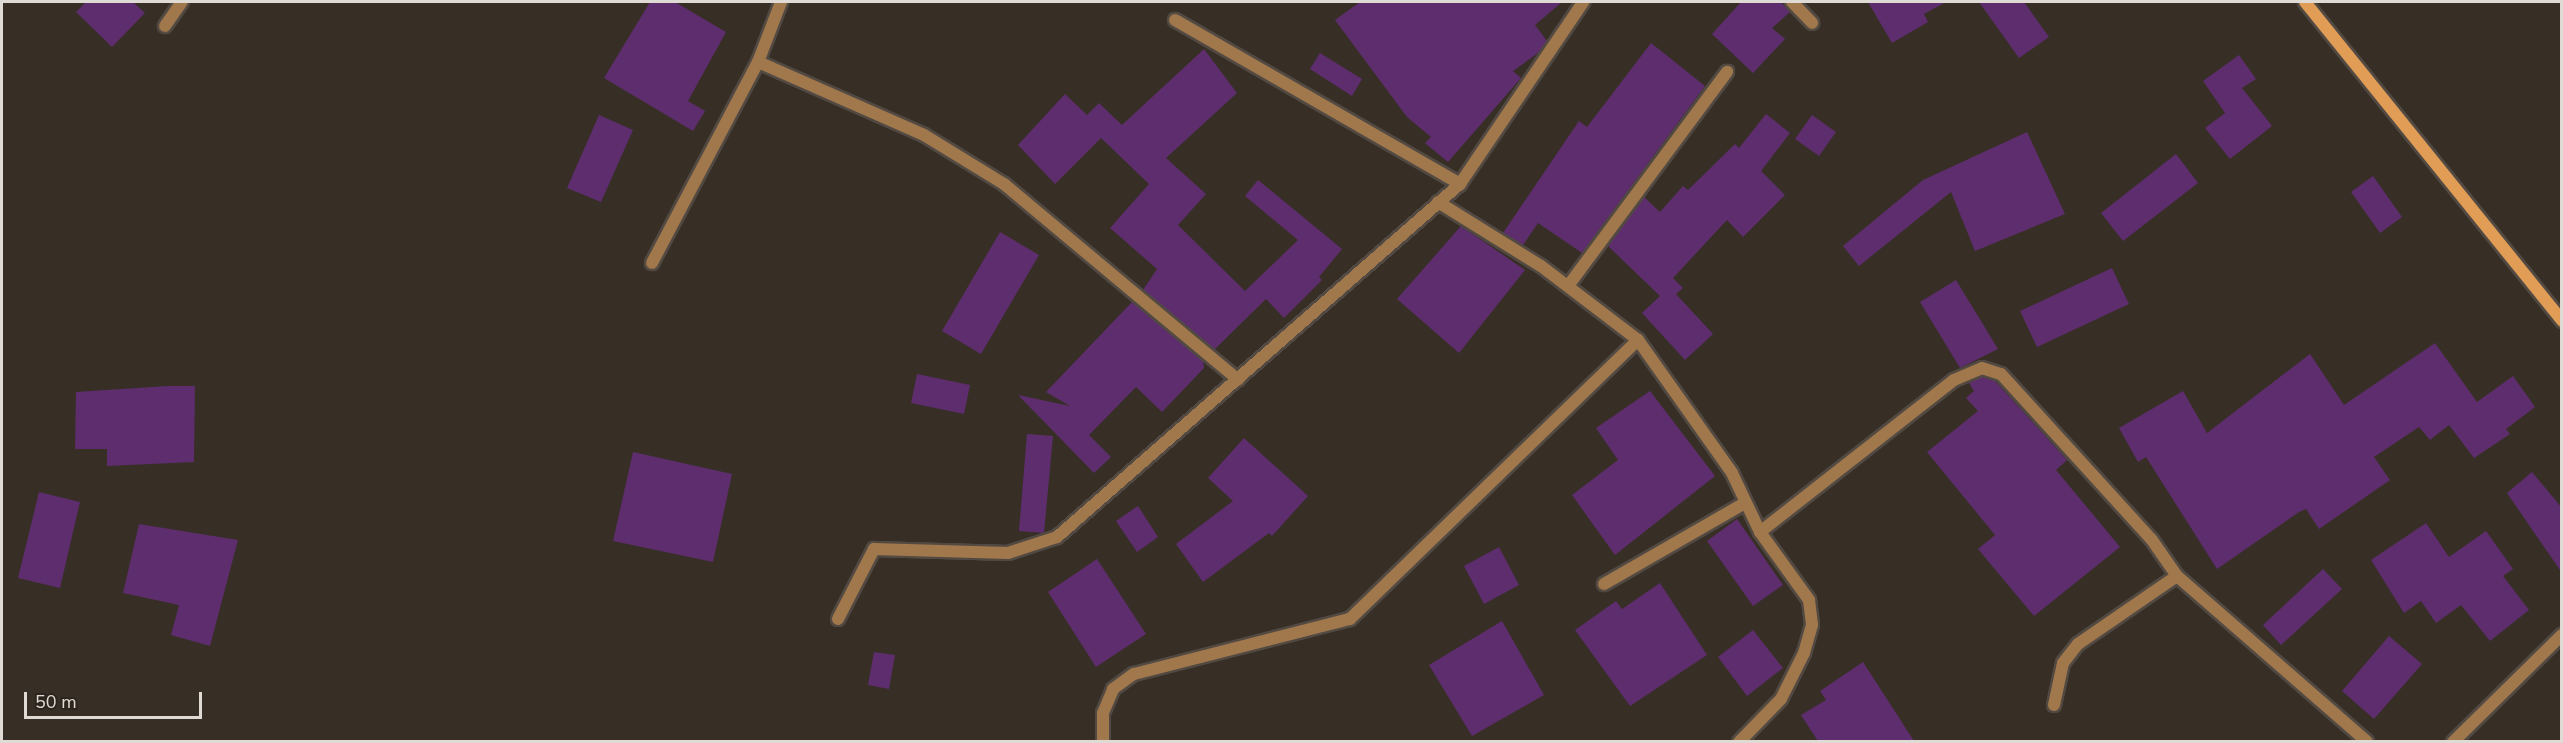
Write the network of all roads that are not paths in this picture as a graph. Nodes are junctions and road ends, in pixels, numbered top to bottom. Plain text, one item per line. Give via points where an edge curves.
1 (182, 2) edge
2 (780, 2) edge
3 (1583, 2) edge
4 (1792, 2) edge
5 (2305, 2) edge
6 (1175, 20) dead end
7 (1812, 23) dead end
8 (165, 26) dead end
9 (758, 63) junction
10 (1727, 72) dead end
11 (1460, 184) junction
12 (1438, 202) junction
13 (652, 263) dead end
14 (1568, 286) junction
15 (2562, 321) edge
16 (1638, 340) junction
17 (1238, 380) junction
18 (1743, 504) junction
19 (1760, 532) junction
20 (2177, 576) junction
21 (1604, 584) dead end
22 (838, 619) dead end
23 (2562, 635) edge
24 (2054, 705) dead end
25 (1103, 741) edge
26 (1739, 741) edge
27 (2367, 741) edge
28 (2452, 741) edge

1 - 8 street
2 - 9 street
3 - 11 street
4 - 7 street
5 - 15 street
6 - 11 street
9 - 13 street
9 - 17 street via 924,135 1004,184
10 - 14 street
11 - 12 street
12 - 14 street
12 - 17 street
14 - 16 street
16 - 18 street via 1732,473
16 - 25 street via 1350,619 1134,674 1113,689 1103,713
17 - 22 street via 1057,537 1008,553 874,549
18 - 19 street
18 - 21 street
19 - 20 street via 1954,380 1982,368 2001,374 2152,540
19 - 26 street via 1809,600 1812,625 1781,699
20 - 24 street via 2078,644 2064,663
20 - 27 street
23 - 28 street

